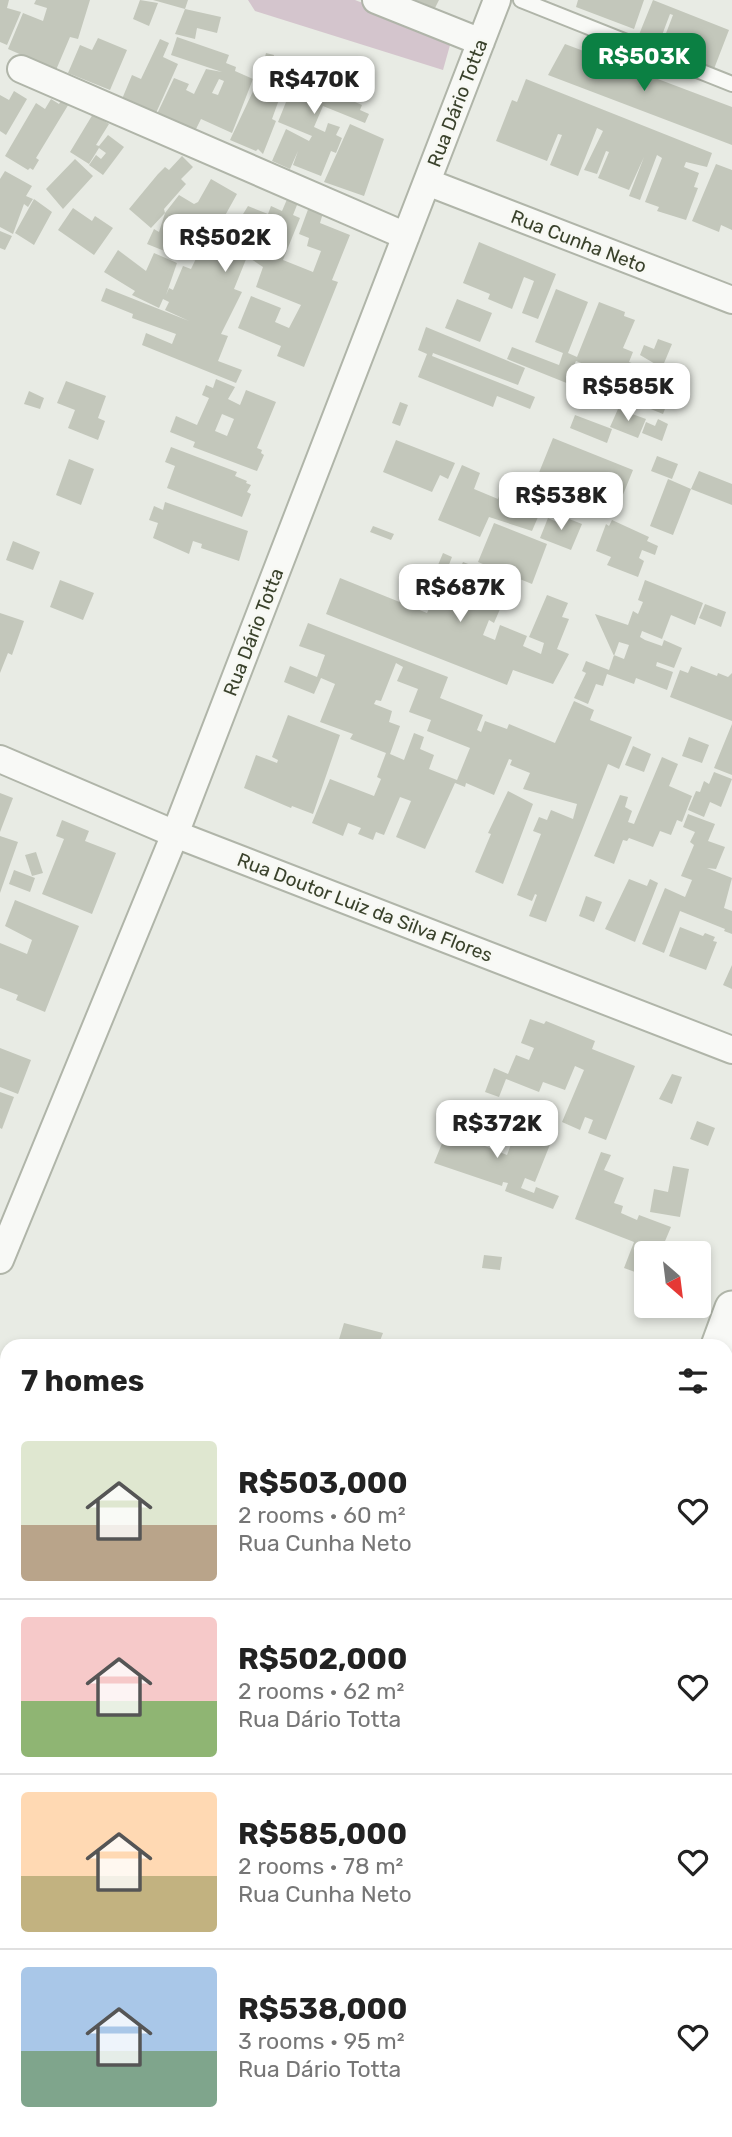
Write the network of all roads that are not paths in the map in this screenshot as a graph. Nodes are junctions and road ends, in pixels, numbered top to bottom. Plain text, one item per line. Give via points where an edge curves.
1 (376, 0) edge
2 (497, 0) edge
3 (521, 0) edge
4 (481, 42) junction
5 (21, 69) dead end
6 (732, 84) edge
7 (427, 182) junction
8 (406, 236) junction
9 (732, 300) edge
10 (0, 760) edge
11 (175, 834) junction
12 (732, 1050) edge
13 (0, 1261) edge
14 (732, 1308) edge
15 (721, 1339) edge

1 - 4 street
2 - 4 street, Rua Dário Totta
3 - 6 lane
4 - 7 street, Rua Dário Totta
5 - 8 street
7 - 8 street, Rua Dário Totta
7 - 9 street, Rua Cunha Neto
8 - 11 street, Rua Dário Totta
10 - 11 street, Rua Doutor Luiz da Silva Flores
11 - 12 street, Rua Doutor Luiz da Silva Flores
11 - 13 street, Rua Dário Totta
14 - 15 street

